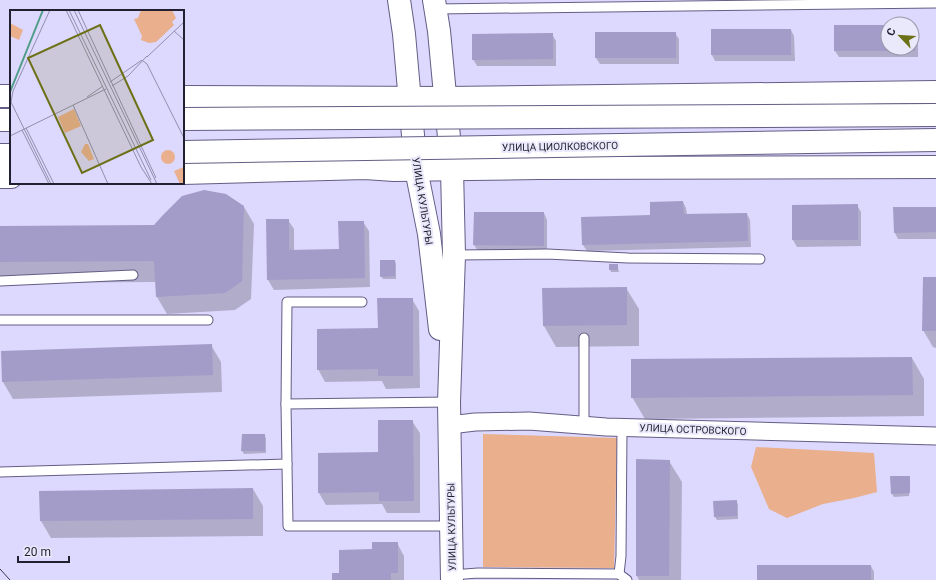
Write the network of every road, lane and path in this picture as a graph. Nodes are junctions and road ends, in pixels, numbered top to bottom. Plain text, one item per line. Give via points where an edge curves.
1 (399, 0) edge
2 (936, 3) edge
3 (434, 5) edge
4 (936, 92) edge
5 (184, 97) edge
6 (411, 98) junction
7 (446, 98) junction
8 (936, 114) edge
9 (184, 119) edge
10 (936, 140) edge
11 (184, 152) edge
12 (10, 154) edge
13 (0, 155) edge
14 (936, 167) edge
15 (452, 169) junction
16 (416, 170) junction
17 (184, 173) edge
18 (454, 255) junction
19 (760, 258) dead end
20 (133, 275) dead end
21 (0, 281) edge
22 (362, 302) dead end
23 (0, 320) edge
24 (208, 320) dead end
25 (584, 338) dead end
26 (449, 402) junction
27 (286, 404) junction
28 (584, 424) junction
29 (450, 425) junction
30 (622, 427) junction
31 (936, 436) edge
32 (287, 464) junction
33 (0, 472) edge
34 (451, 526) junction
35 (619, 574) junction
36 (452, 578) edge
37 (627, 580) edge

1 - 6 main road, УЛИЦА КУЛЬТУРЫ
2 - 3 lane
3 - 7 main road, УЛИЦА КУЛЬТУРЫ
4 - 7 main road
5 - 6 main road
6 - 7 main road
6 - 16 main road, УЛИЦА КУЛЬТУРЫ
7 - 15 main road, УЛИЦА КУЛЬТУРЫ
8 - 9 main road, bridge
10 - 11 main road, УЛИЦА ЦИОЛКОВСКОГО, bridge
12 - 13 main road
14 - 15 main road
15 - 16 main road
15 - 18 main road, УЛИЦА КУЛЬТУРЫ
16 - 17 main road via 365,168
16 - 26 main road, УЛИЦА КУЛЬТУРЫ via 429,234
18 - 19 lane
18 - 26 main road, УЛИЦА КУЛЬТУРЫ
20 - 21 lane
22 - 27 lane via 287,302
23 - 24 lane
25 - 28 lane
26 - 27 lane
26 - 29 main road, УЛИЦА КУЛЬТУРЫ
27 - 32 lane
28 - 29 street, УЛИЦА ОСТРОВСКОГО via 529,421
28 - 30 street, УЛИЦА ОСТРОВСКОГО
29 - 34 main road, УЛИЦА КУЛЬТУРЫ
30 - 31 street, УЛИЦА ОСТРОВСКОГО
30 - 35 lane
32 - 33 lane
32 - 34 lane via 288,526
34 - 36 main road, УЛИЦА КУЛЬТУРЫ
35 - 36 lane via 478,573
35 - 37 lane

